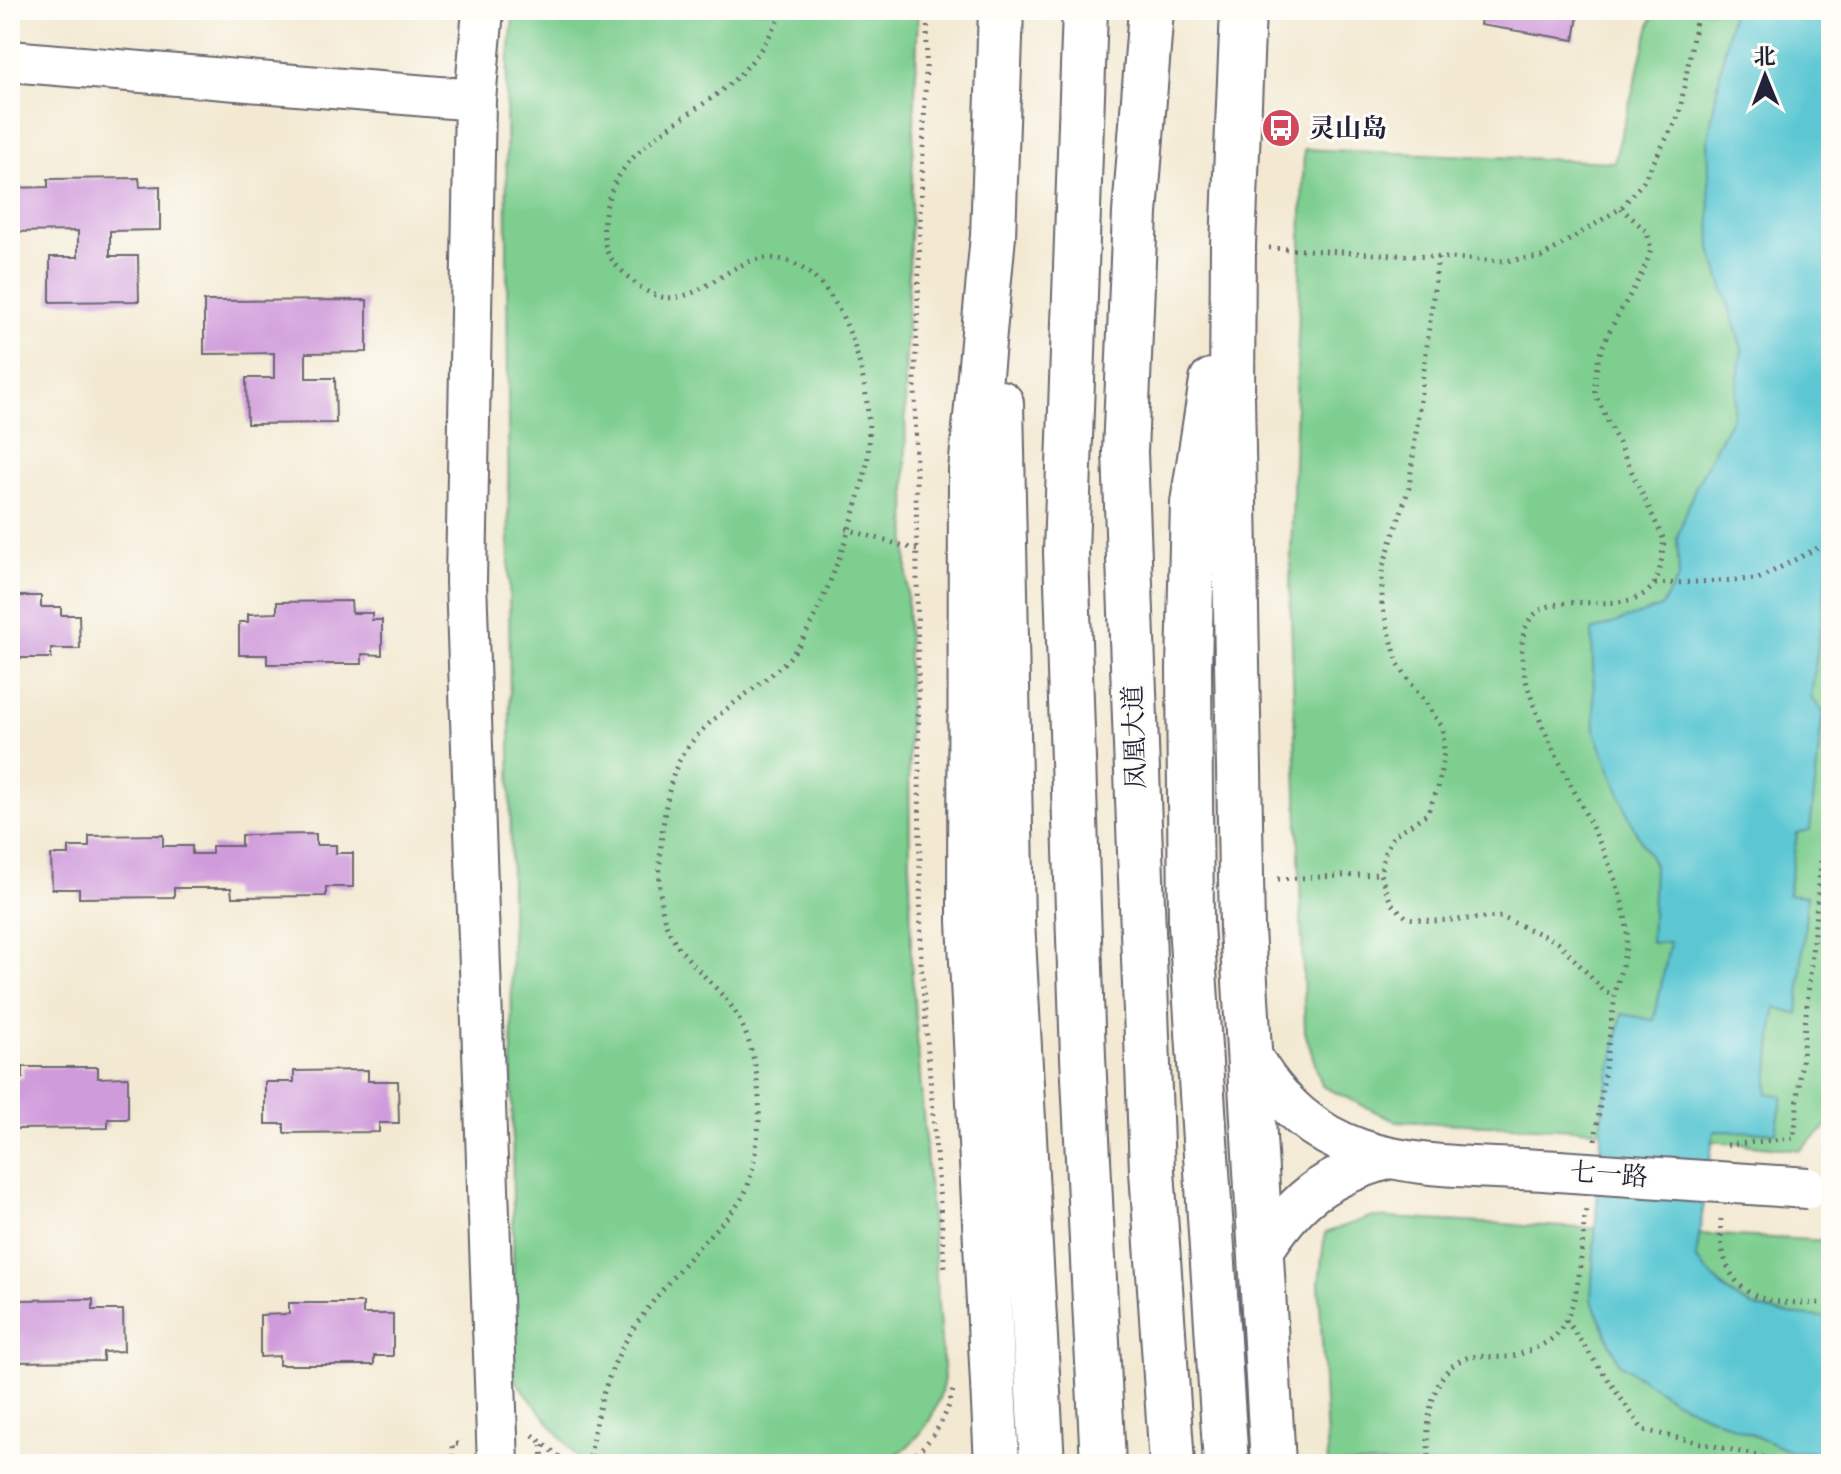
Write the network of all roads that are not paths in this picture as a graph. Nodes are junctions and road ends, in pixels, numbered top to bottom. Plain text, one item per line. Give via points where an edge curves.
1 (483, 10) edge
2 (1001, 10) edge
3 (1085, 10) edge
4 (1151, 10) edge
5 (1243, 10) edge
6 (10, 61) edge
7 (475, 100) junction
8 (993, 236) junction
9 (1233, 245) junction
10 (1249, 1052) junction
11 (1387, 1159) junction
12 (1819, 1189) edge
13 (1261, 1254) junction
14 (498, 1464) edge
15 (997, 1464) edge
16 (1042, 1464) edge
17 (1103, 1464) edge
18 (1172, 1464) edge
19 (1226, 1464) edge
20 (1273, 1464) edge

1 - 7 street
2 - 8 main road
3 - 17 main road via 1066,552
4 - 18 main road, 凤凰大道 via 1135,213 1125,452 1151,1155
5 - 9 main road
6 - 7 street
7 - 14 street via 466,581
8 - 15 main road via 971,471 970,921
8 - 16 main road via 1012,921
9 - 10 main road via 1241,881
9 - 19 main road via 1193,503 1189,668 1191,924
10 - 11 street via 1273,1090 1305,1122 1358,1151
10 - 13 main road
11 - 12 street, 七一路, bridge via 1576,1164
11 - 13 street via 1348,1170 1312,1191 1282,1219
13 - 20 main road

